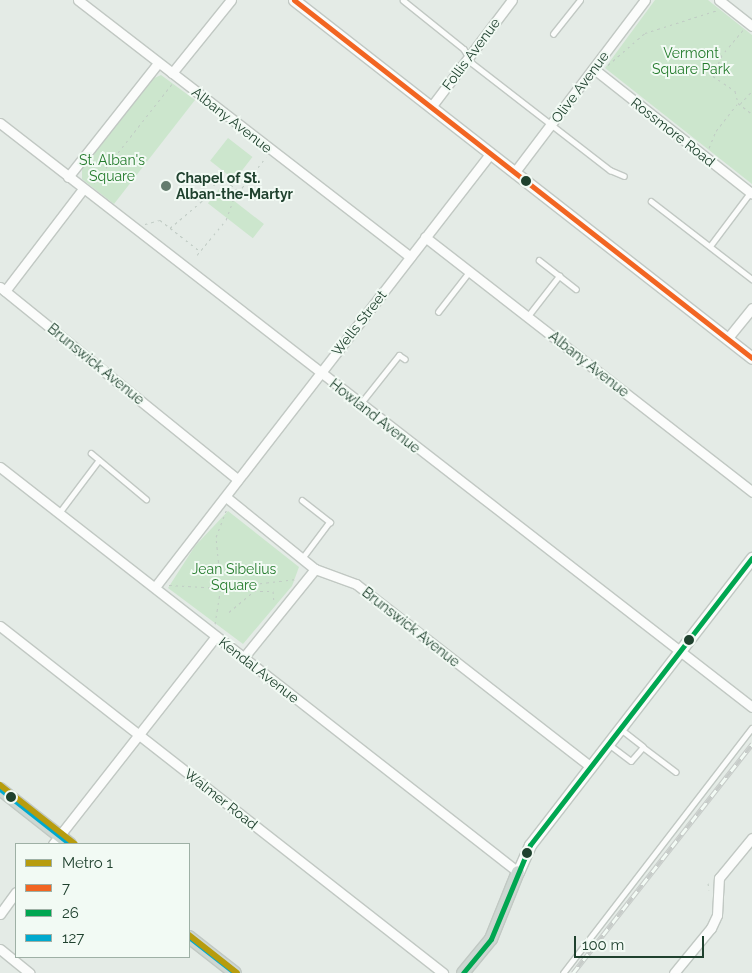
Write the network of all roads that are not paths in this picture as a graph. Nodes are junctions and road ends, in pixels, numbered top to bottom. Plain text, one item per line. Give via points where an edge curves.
1 (78, 0) edge
2 (231, 0) edge
3 (294, 0) edge
4 (403, 0) edge
5 (580, 0) edge
6 (645, 0) edge
7 (719, 0) edge
8 (510, 1) edge
9 (750, 23) edge
10 (553, 34) dead end
11 (469, 56) junction
12 (158, 63) junction
13 (594, 69) junction
14 (173, 78) junction
15 (431, 107) junction
16 (0, 123) edge
17 (552, 124) junction
18 (490, 154) junction
19 (514, 173) junction
20 (68, 176) junction
21 (624, 176) dead end
22 (87, 188) junction
23 (751, 194) edge
24 (651, 201) dead end
25 (426, 237) junction
26 (710, 246) junction
27 (410, 257) junction
28 (539, 260) dead end
29 (470, 271) junction
30 (559, 276) junction
31 (752, 278) edge
32 (2, 289) edge
33 (576, 289) dead end
34 (752, 308) edge
35 (438, 312) dead end
36 (528, 316) junction
37 (727, 339) junction
38 (752, 358) edge
39 (405, 359) dead end
40 (320, 373) junction
41 (360, 404) junction
42 (91, 453) dead end
43 (99, 460) junction
44 (0, 468) edge
45 (238, 480) junction
46 (752, 492) edge
47 (226, 497) junction
48 (146, 499) dead end
49 (302, 500) dead end
50 (59, 513) junction
51 (303, 558) junction
52 (752, 558) edge
53 (315, 569) junction
54 (154, 587) junction
55 (0, 626) edge
56 (215, 632) junction
57 (680, 653) junction
58 (244, 657) junction
59 (752, 707) edge
60 (620, 730) junction
61 (751, 730) edge
62 (138, 734) junction
63 (609, 744) junction
64 (643, 746) junction
65 (591, 767) junction
66 (676, 772) dead end
67 (0, 789) edge
68 (752, 838) edge
69 (56, 840) edge
70 (518, 872) junction
71 (15, 893) edge
72 (0, 914) edge
73 (190, 939) edge
74 (0, 949) edge
75 (30, 973) edge
76 (235, 973) edge
77 (443, 973) edge
78 (463, 973) edge
79 (563, 973) edge
80 (674, 973) edge

1 - 12 street, Albany Avenue
2 - 14 street
3 - 15 main road
4 - 11 lane
5 - 10 lane
6 - 13 street, Olive Avenue
7 - 9 street
8 - 11 street, Follis Avenue
11 - 15 street, Follis Avenue
11 - 17 lane
12 - 14 street, Albany Avenue
12 - 20 street
13 - 17 street, Olive Avenue
13 - 23 street, Rossmore Road
14 - 27 street, Albany Avenue
15 - 18 main road
16 - 20 street, Howland Avenue
17 - 19 street, Olive Avenue
17 - 21 lane via 610,170
18 - 19 main road
18 - 25 street, Wells Street
19 - 37 main road
20 - 22 street, Howland Avenue
22 - 32 street
22 - 40 street, Howland Avenue
23 - 26 lane
24 - 26 lane
25 - 27 street, Wells Street
25 - 29 street, Albany Avenue
26 - 31 lane
27 - 40 street, Wells Street
28 - 30 lane
29 - 35 lane
29 - 36 street, Albany Avenue
30 - 33 lane
30 - 36 lane
32 - 45 street, Brunswick Avenue
34 - 37 street
36 - 46 street, Albany Avenue
37 - 38 main road
39 - 41 lane via 399,354
40 - 41 street, Howland Avenue
40 - 45 street, Wells Street
41 - 57 street, Howland Avenue
42 - 43 lane
43 - 48 lane
43 - 50 lane
44 - 50 street, Kendal Avenue
45 - 47 street, Wells Street
47 - 51 street, Brunswick Avenue
47 - 54 street, Wells Street
49 - 51 lane via 330,522
50 - 54 street, Kendal Avenue
51 - 53 street, Brunswick Avenue
52 - 57 main road
53 - 58 street
53 - 65 street, Brunswick Avenue via 356,584
54 - 56 street, Kendal Avenue
55 - 62 street, Walmer Road
56 - 58 street, Kendal Avenue
56 - 62 street
57 - 59 street, Howland Avenue
57 - 60 main road
58 - 70 street, Kendal Avenue
60 - 63 main road
60 - 64 lane
61 - 79 lane
62 - 69 street
62 - 77 street, Walmer Road
63 - 64 lane via 631,761
63 - 65 main road
64 - 66 lane
65 - 70 main road via 530,845
67 - 69 main road
68 - 80 street via 719,878 717,915 711,928
70 - 78 main road via 490,939
71 - 72 street
73 - 76 main road
74 - 75 street

